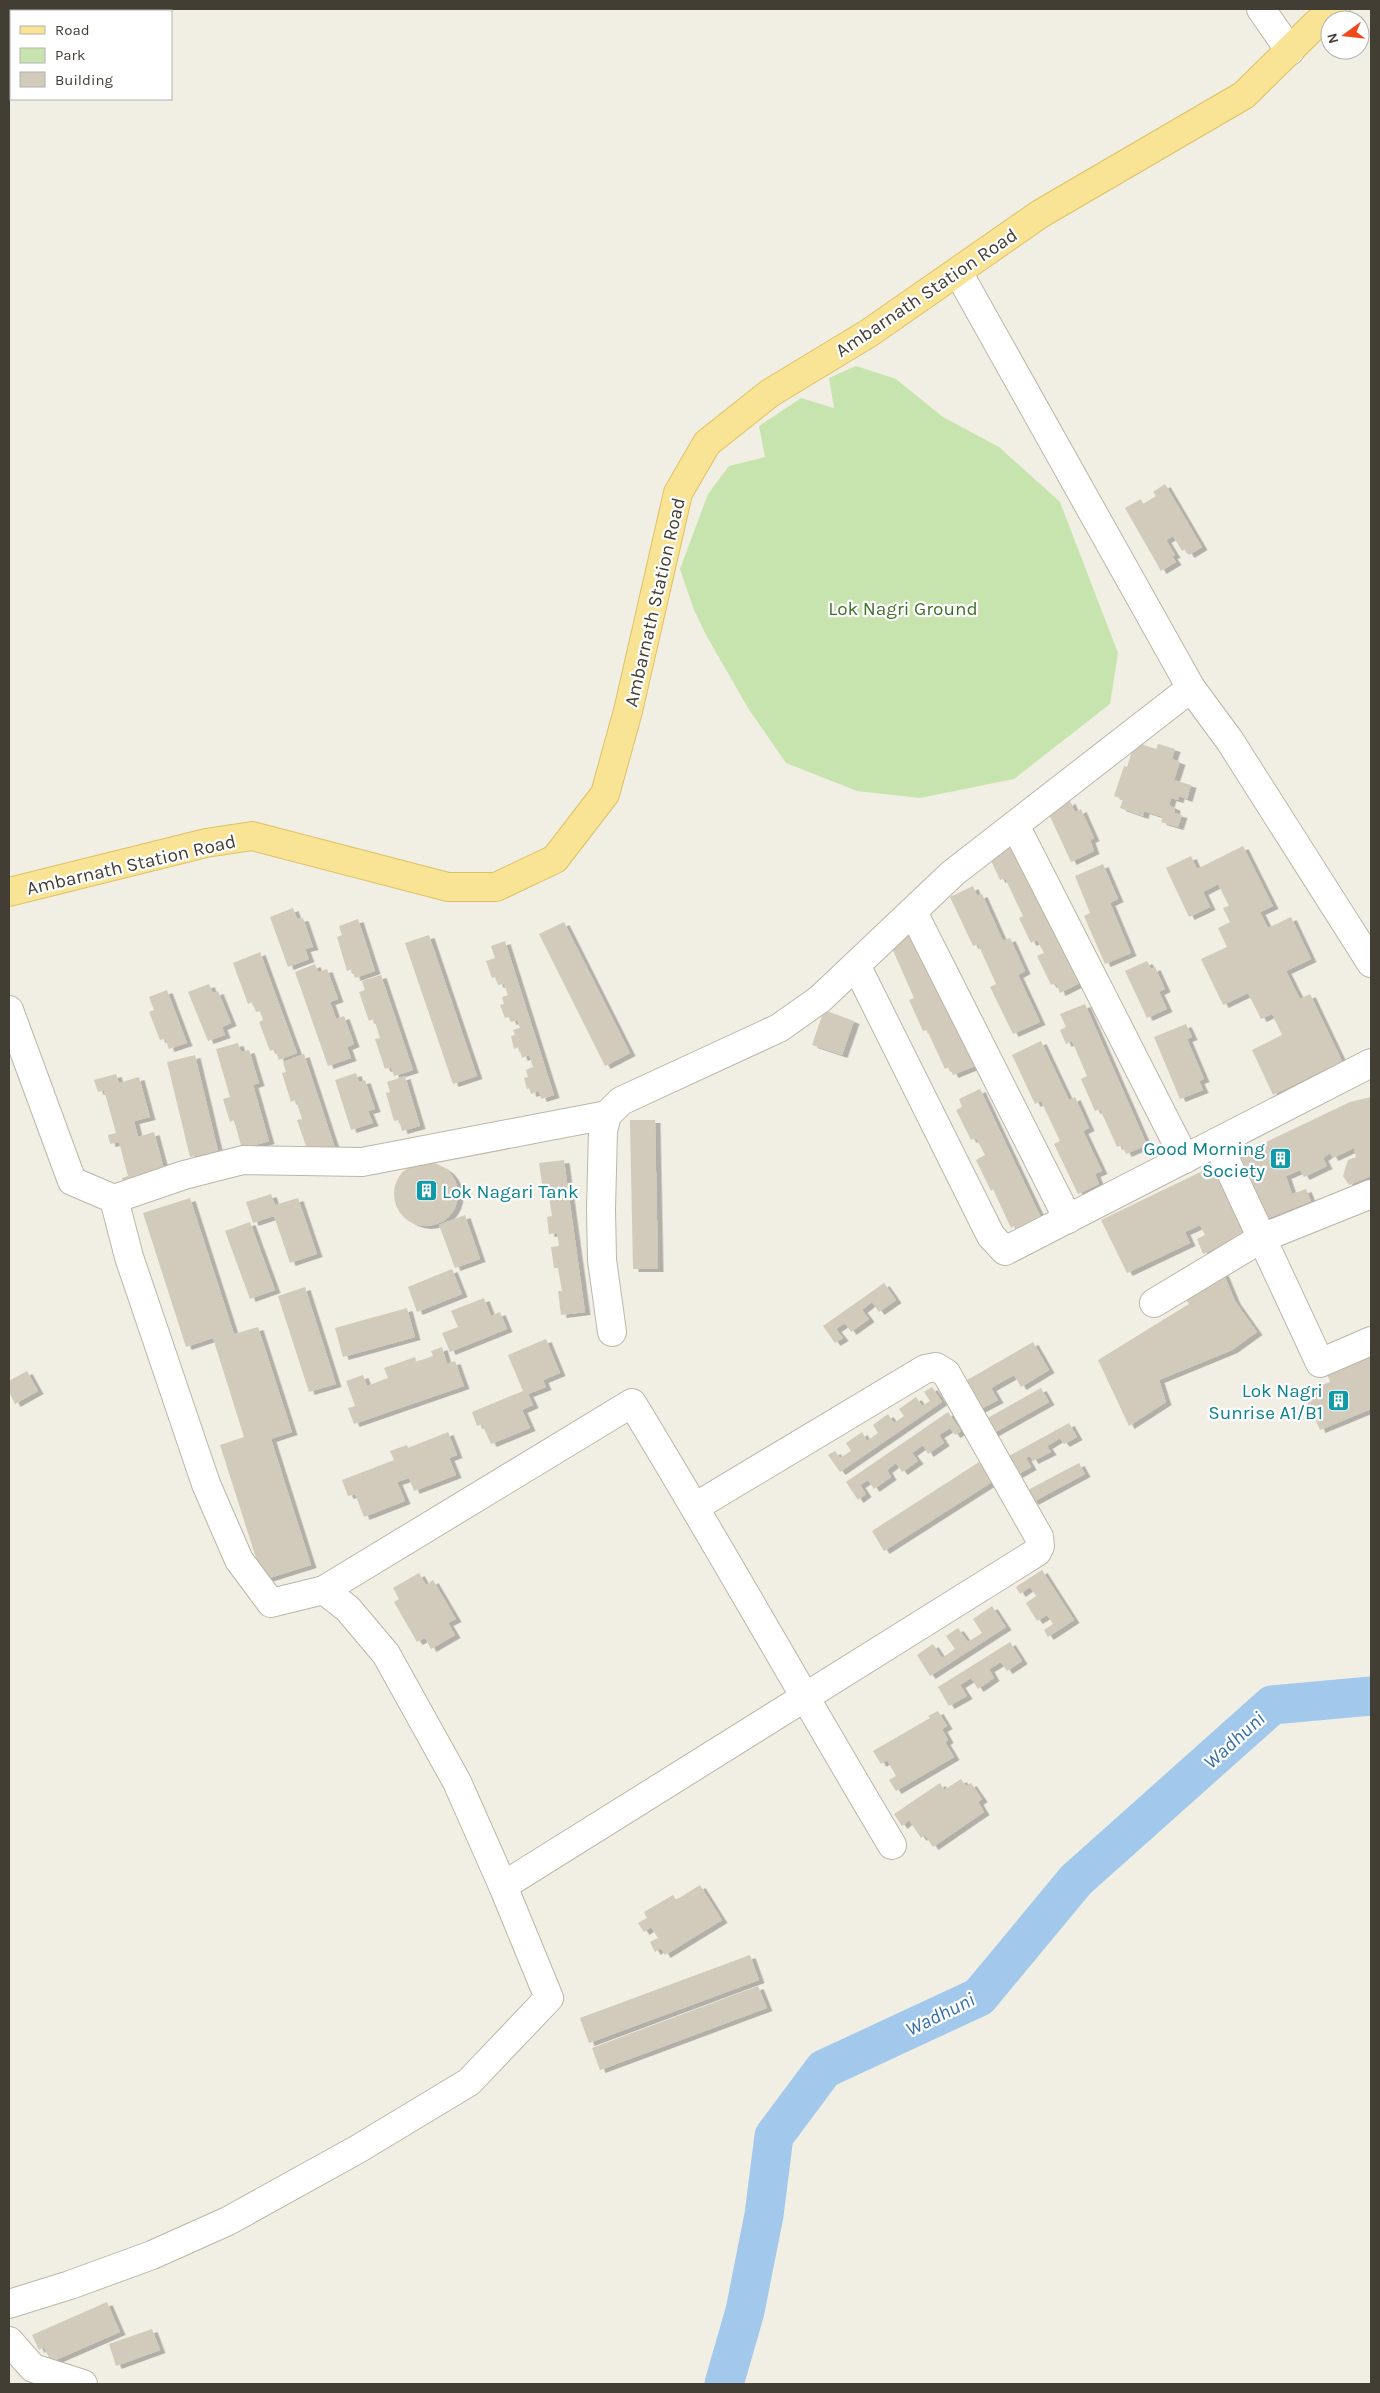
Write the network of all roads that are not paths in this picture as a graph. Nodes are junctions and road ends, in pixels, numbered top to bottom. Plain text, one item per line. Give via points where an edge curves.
1 (1261, 9) edge
2 (1336, 9) edge
3 (1290, 51) junction
4 (958, 272) junction
5 (1191, 688) junction
6 (1015, 825) junction
7 (9, 892) edge
8 (913, 912) junction
9 (1371, 962) edge
10 (856, 965) junction
11 (9, 1010) edge
12 (1371, 1063) edge
13 (607, 1116) junction
14 (1217, 1142) junction
15 (1184, 1159) junction
16 (1371, 1194) edge
17 (114, 1199) junction
18 (1068, 1219) junction
19 (1262, 1238) junction
20 (1154, 1303) dead end
21 (612, 1332) dead end
22 (1371, 1341) edge
23 (695, 1507) junction
24 (324, 1590) junction
25 (803, 1697) junction
26 (892, 1844) dead end
27 (503, 1886) junction
28 (9, 2304) edge
29 (9, 2341) edge
30 (29, 2376) edge
31 (84, 2384) edge

1 - 3 street
2 - 3 main road, Ambarnath Station Road
3 - 4 main road, Ambarnath Station Road via 1244,95 1040,214
4 - 5 street
4 - 7 main road, Ambarnath Station Road via 869,333 770,393 708,443 678,493 630,703 604,794 555,859 496,887 448,887 252,836 206,843
5 - 6 street
5 - 9 street via 1230,741
6 - 8 street via 953,874
6 - 15 street
8 - 10 street
8 - 18 street
10 - 13 street via 820,999 779,1028 621,1101
10 - 18 street via 991,1236 1006,1251
11 - 17 street via 72,1180
12 - 14 street
13 - 17 street via 362,1162 243,1160 184,1175
13 - 21 street via 603,1131 601,1226 602,1260
14 - 15 street
14 - 19 street
15 - 18 street
16 - 19 street
17 - 24 street via 129,1257 183,1418 206,1484 239,1560 271,1604
19 - 20 street
19 - 22 street via 1320,1363
23 - 24 street via 632,1403
23 - 25 street
23 - 25 street via 925,1369 936,1367 946,1373 1039,1537 1040,1546 1037,1552
24 - 27 street via 348,1609 386,1654 456,1782
25 - 26 street
25 - 27 street
27 - 28 street via 549,1998 469,2082 358,2149 228,2221 152,2255
29 - 30 street
30 - 31 street

